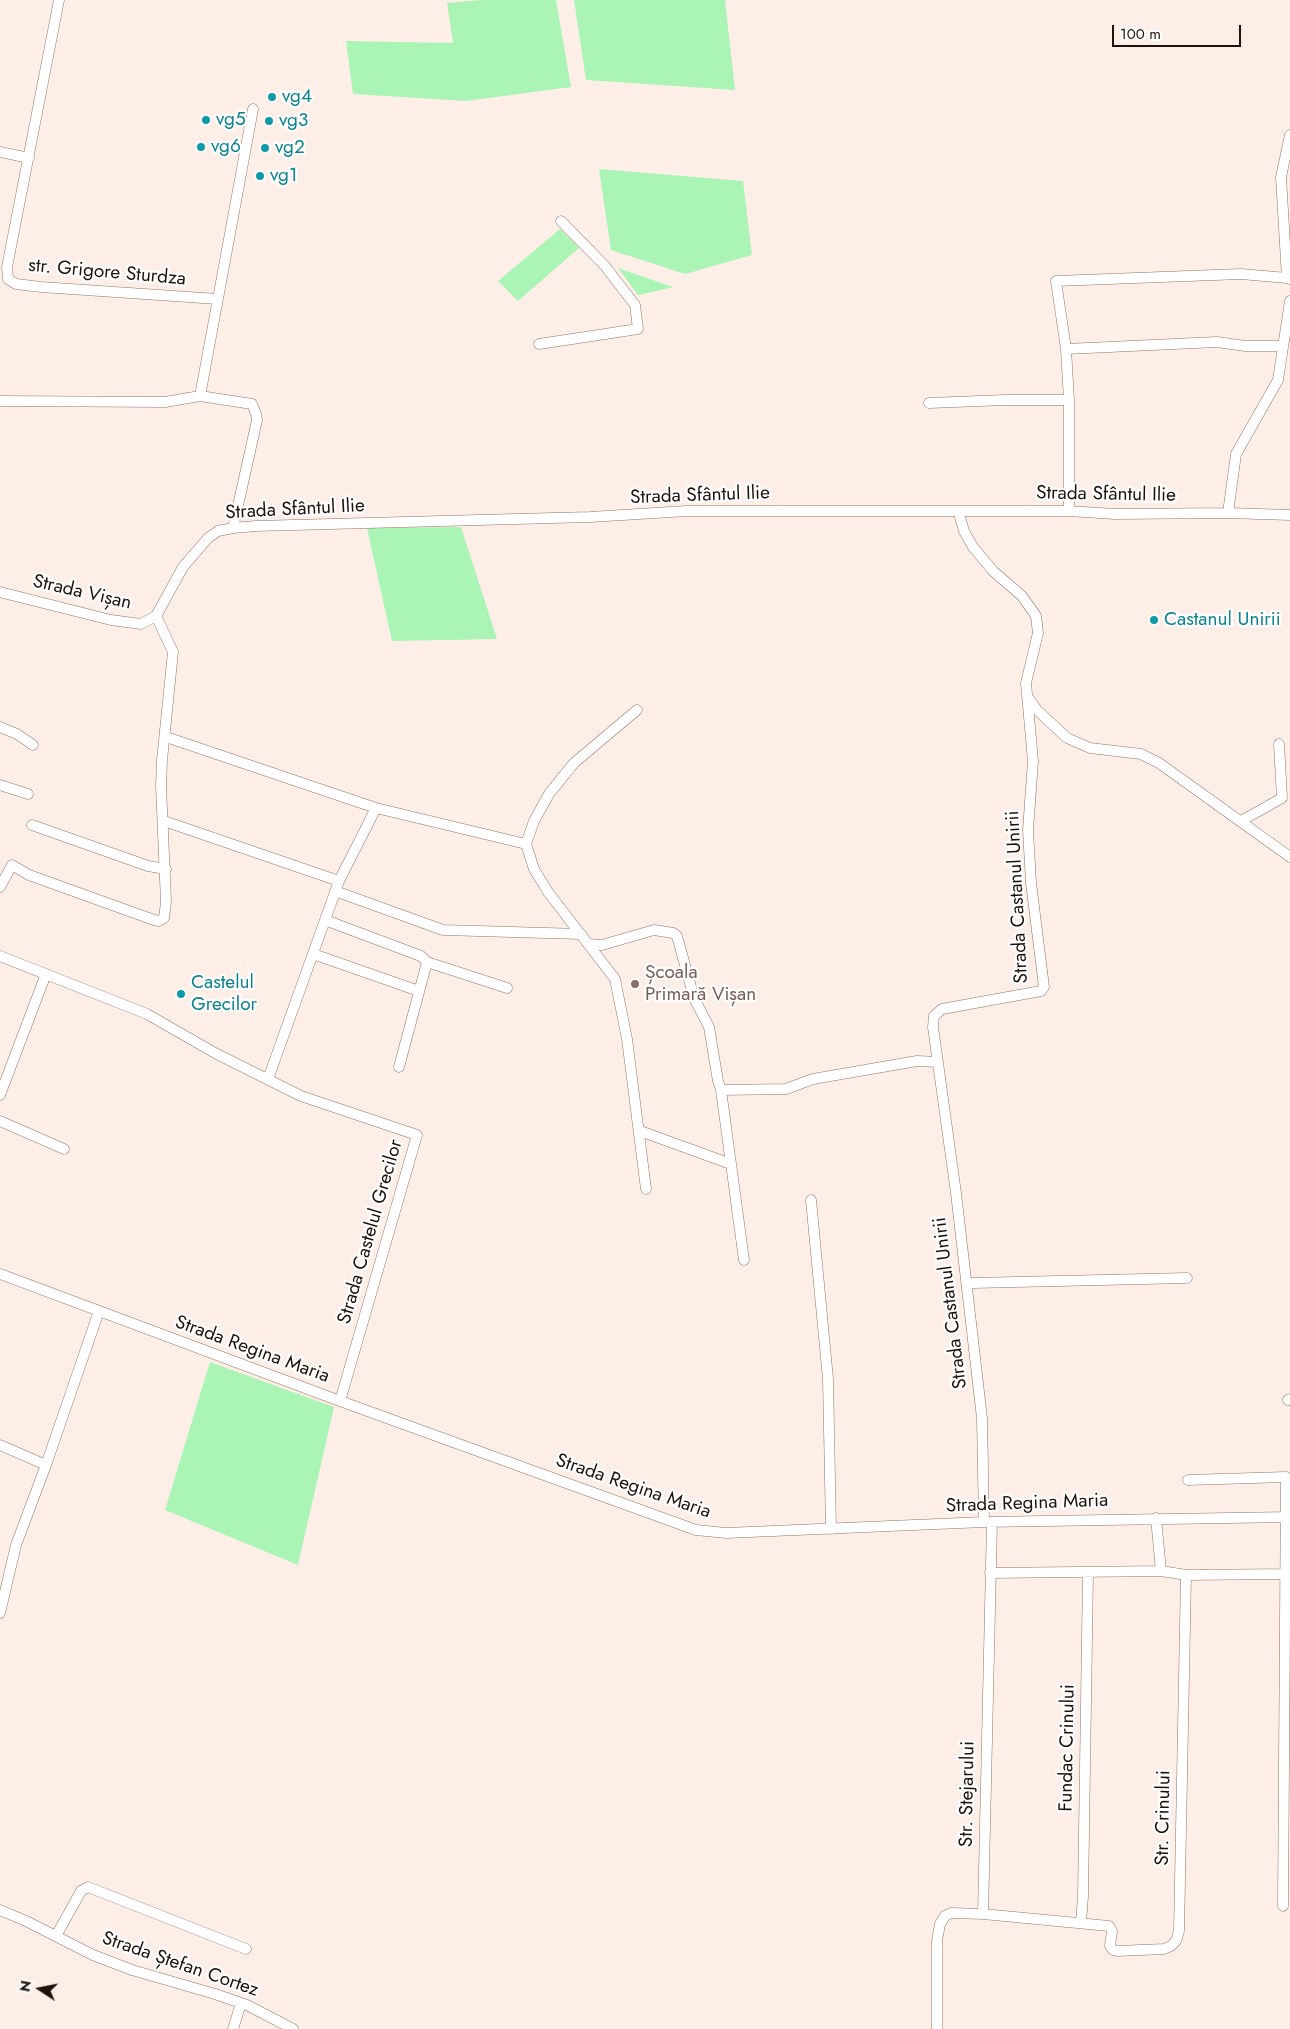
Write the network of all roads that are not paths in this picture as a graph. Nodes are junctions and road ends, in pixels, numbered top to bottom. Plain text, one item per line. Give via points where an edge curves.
1 (59, 0) edge
2 (253, 108) dead end
3 (1290, 135) edge
4 (0, 152) edge
5 (29, 158) junction
6 (561, 222) dead end
7 (1289, 278) edge
8 (218, 299) junction
9 (1290, 301) edge
10 (539, 344) dead end
11 (1283, 346) junction
12 (1066, 349) junction
13 (200, 396) junction
14 (1069, 400) junction
15 (0, 401) edge
16 (929, 403) dead end
17 (960, 511) junction
18 (1069, 511) junction
19 (1228, 513) junction
20 (1290, 515) edge
21 (232, 528) junction
22 (0, 592) edge
23 (156, 616) junction
24 (1026, 695) junction
25 (637, 710) dead end
26 (0, 727) edge
27 (166, 737) junction
28 (1280, 744) dead end
29 (33, 745) dead end
30 (0, 785) edge
31 (28, 794) dead end
32 (376, 808) junction
33 (164, 821) junction
34 (1241, 821) junction
35 (32, 825) dead end
36 (526, 844) junction
37 (1290, 857) edge
38 (166, 869) junction
39 (339, 881) junction
40 (0, 887) edge
41 (336, 891) junction
42 (325, 920) junction
43 (581, 934) junction
44 (588, 944) junction
45 (313, 954) junction
46 (0, 956) edge
47 (427, 962) junction
48 (46, 974) junction
49 (507, 988) dead end
50 (419, 991) junction
51 (938, 1062) junction
52 (399, 1067) dead end
53 (268, 1079) junction
54 (721, 1090) junction
55 (0, 1095) edge
56 (0, 1120) edge
57 (640, 1131) junction
58 (64, 1148) dead end
59 (731, 1164) junction
60 (646, 1189) dead end
61 (812, 1200) dead end
62 (744, 1260) dead end
63 (0, 1274) edge
64 (1187, 1278) dead end
65 (967, 1285) junction
66 (99, 1311) junction
67 (340, 1401) junction
68 (0, 1445) edge
69 (46, 1465) junction
70 (1188, 1480) dead end
71 (1288, 1517) edge
72 (1156, 1518) junction
73 (988, 1522) junction
74 (831, 1528) junction
75 (1161, 1571) junction
76 (990, 1573) junction
77 (1088, 1573) junction
78 (1285, 1574) junction
79 (1186, 1575) junction
80 (0, 1613) edge
81 (1283, 1906) dead end
82 (0, 1910) edge
83 (983, 1914) junction
84 (1081, 1923) junction
85 (56, 1936) junction
86 (246, 1948) dead end
87 (240, 2003) junction
88 (276, 2025) edge
89 (233, 2029) edge
90 (293, 2029) edge
91 (937, 2029) edge

1 - 5 street, str. Grigore Sturdza
2 - 8 street
3 - 7 street via 1281,178
4 - 5 street
5 - 8 street, str. Grigore Sturdza via 7,267 8,280 41,287
6 - 10 street via 605,266 636,305 638,329
7 - 12 street via 1241,274 1056,281
8 - 13 street
9 - 11 street
11 - 12 street via 1217,342
11 - 19 street via 1278,380 1236,454
12 - 14 street
13 - 15 street via 165,402
13 - 21 street via 252,404 256,414
14 - 16 street
14 - 18 street
17 - 18 street, Strada Sfântul Ilie
17 - 21 street, Strada Sfântul Ilie via 687,511
17 - 24 street, Strada Castanul Unirii via 964,532 973,547 984,562 1022,596 1036,616 1038,633
18 - 19 street, Strada Sfântul Ilie
19 - 20 street, Strada Sfântul Ilie
21 - 23 street, Strada Sfântul Ilie via 218,531 194,551
22 - 23 street, Strada Vișan via 133,624 141,624
23 - 27 street via 173,652
24 - 34 street via 1067,738 1090,748 1141,754 1159,763
24 - 51 street, Strada Castanul Unirii via 1032,761 1028,830 1031,883 1044,988 951,1006 938,1012 934,1016 933,1027
25 - 36 street via 574,763 549,794
26 - 29 street
27 - 32 street
27 - 33 street via 161,786
28 - 34 street via 1282,798
30 - 31 street
32 - 36 street
32 - 39 street
33 - 38 street
33 - 39 street
34 - 37 street
35 - 38 street via 148,866
36 - 43 street via 534,869 548,892
38 - 40 street via 166,911 159,921 29,875 12,865
39 - 41 street
41 - 42 street
41 - 43 street via 443,930
42 - 45 street
42 - 47 street via 421,956
43 - 44 street
44 - 54 street via 602,945 654,930 678,936 694,998 709,1027
44 - 57 street via 615,978
45 - 50 street
45 - 53 street
46 - 48 street, Strada Castelul Grecilor
47 - 49 street
47 - 50 street
48 - 53 street, Strada Castelul Grecilor via 147,1014
48 - 55 street
50 - 52 street
51 - 54 street via 917,1061 813,1079 786,1089
51 - 65 street, Strada Castanul Unirii
53 - 67 street, Strada Castelul Grecilor via 301,1096 417,1135
54 - 59 street
56 - 58 street
57 - 59 street
57 - 60 street
59 - 62 street
61 - 74 street via 828,1379
63 - 66 street, Strada Regina Maria
64 - 65 street
65 - 73 street, Strada Castanul Unirii via 982,1418
66 - 67 street, Strada Regina Maria
66 - 69 street
67 - 74 street, Strada Regina Maria via 696,1530 726,1533
68 - 69 street
69 - 80 street via 16,1545
70 - 71 street via 1286,1477
71 - 72 street, Strada Regina Maria
71 - 78 street
72 - 73 street, Strada Regina Maria
72 - 75 street
73 - 74 street, Strada Regina Maria
73 - 76 street, Str. Stejarului
75 - 77 street
75 - 79 street
76 - 77 street
76 - 83 street, Str. Stejarului
77 - 84 street, Fundac Crinului
78 - 79 street
78 - 81 street
79 - 84 street, Str. Crinului via 1179,1931 1176,1941 1168,1948 1117,1951 1110,1946 1112,1931 1109,1926
82 - 85 street, Strada Ștefan Cortez
83 - 84 street
83 - 91 street via 951,1913 940,1924
85 - 86 street via 81,1891 88,1887
85 - 87 street, Strada Ștefan Cortez via 132,1970
87 - 88 street, Strada Ștefan Cortez
87 - 89 street
88 - 90 street, Strada Ștefan Cortez

